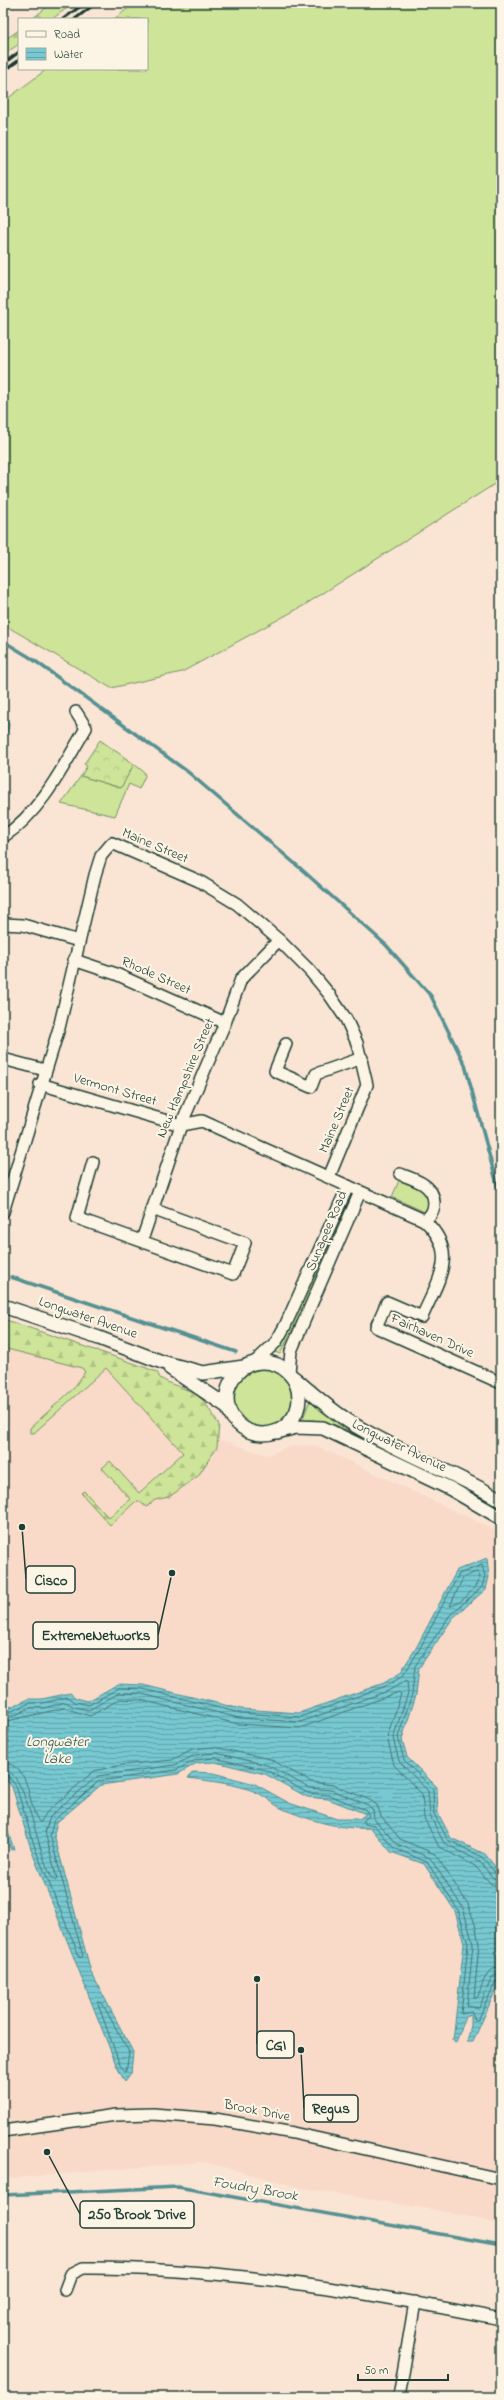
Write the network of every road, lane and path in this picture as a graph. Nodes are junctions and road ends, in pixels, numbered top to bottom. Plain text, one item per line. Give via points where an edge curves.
1 (76, 712) dead end
2 (3, 837) edge
3 (3, 924) edge
4 (279, 940) junction
5 (79, 941) junction
6 (74, 960) junction
7 (225, 1023) junction
8 (286, 1044) dead end
9 (362, 1058) junction
10 (3, 1059) edge
11 (45, 1070) junction
12 (40, 1084) junction
13 (181, 1125) junction
14 (93, 1162) dead end
15 (400, 1174) dead end
16 (329, 1177) junction
17 (348, 1186) junction
18 (360, 1192) junction
19 (152, 1209) junction
20 (3, 1212) edge
21 (424, 1220) junction
22 (142, 1240) junction
23 (3, 1306) edge
24 (162, 1362) junction
25 (249, 1365) junction
26 (291, 1375) junction
27 (501, 1383) edge
28 (228, 1407) junction
29 (277, 1432) junction
30 (501, 1500) edge
31 (501, 1518) edge
32 (3, 2131) edge
33 (501, 2179) edge
34 (66, 2290) dead end
35 (415, 2302) junction
36 (501, 2319) edge
37 (399, 2397) edge

1 - 2 street via 86,728 32,812
3 - 5 street via 23,925
4 - 5 street, Maine Street via 237,904 199,881 112,843 100,856
4 - 7 street, New Hampshire Street via 241,979
4 - 9 street, Maine Street via 329,994 346,1019
5 - 6 street, Maine Street
6 - 7 street, Rhode Street via 116,974
6 - 11 street, Maine Street via 59,1028
7 - 13 street, New Hampshire Street
8 - 9 street via 275,1071 311,1087 316,1074
9 - 16 street, Maine Street via 368,1085
10 - 11 street
11 - 12 street, Maine Street
12 - 13 street, Vermont Street
12 - 20 street, Maine Street
13 - 16 street via 202,1121
13 - 19 street, New Hampshire Street
14 - 22 street via 77,1218
15 - 21 street via 424,1185 432,1193 435,1206 433,1212
16 - 17 street
17 - 18 street, Sunapee Road
17 - 25 street, Sunapee Road via 276,1342
18 - 21 street, Fairhaven Drive
18 - 26 street, Sunapee Road via 291,1351
19 - 22 street, New Hampshire Street
19 - 22 street via 245,1243 233,1274
21 - 27 street, Fairhaven Drive via 438,1234 444,1254 441,1271 422,1317 387,1302 376,1327
23 - 24 street, Longwater Avenue
24 - 25 street, Longwater Avenue via 203,1373
24 - 28 street, Longwater Avenue
25 - 26 street via 273,1364
25 - 28 street via 230,1382
26 - 29 street via 299,1396 297,1412 289,1424
26 - 30 street, Longwater Avenue via 364,1431 457,1475
28 - 29 street via 232,1417 245,1430 262,1435
29 - 31 street, Longwater Avenue via 296,1427 323,1428 451,1489
32 - 33 street, Brook Drive via 116,2115 153,2114 215,2119
34 - 35 street via 71,2274 83,2268 162,2270 220,2274
35 - 36 street
35 - 37 street

